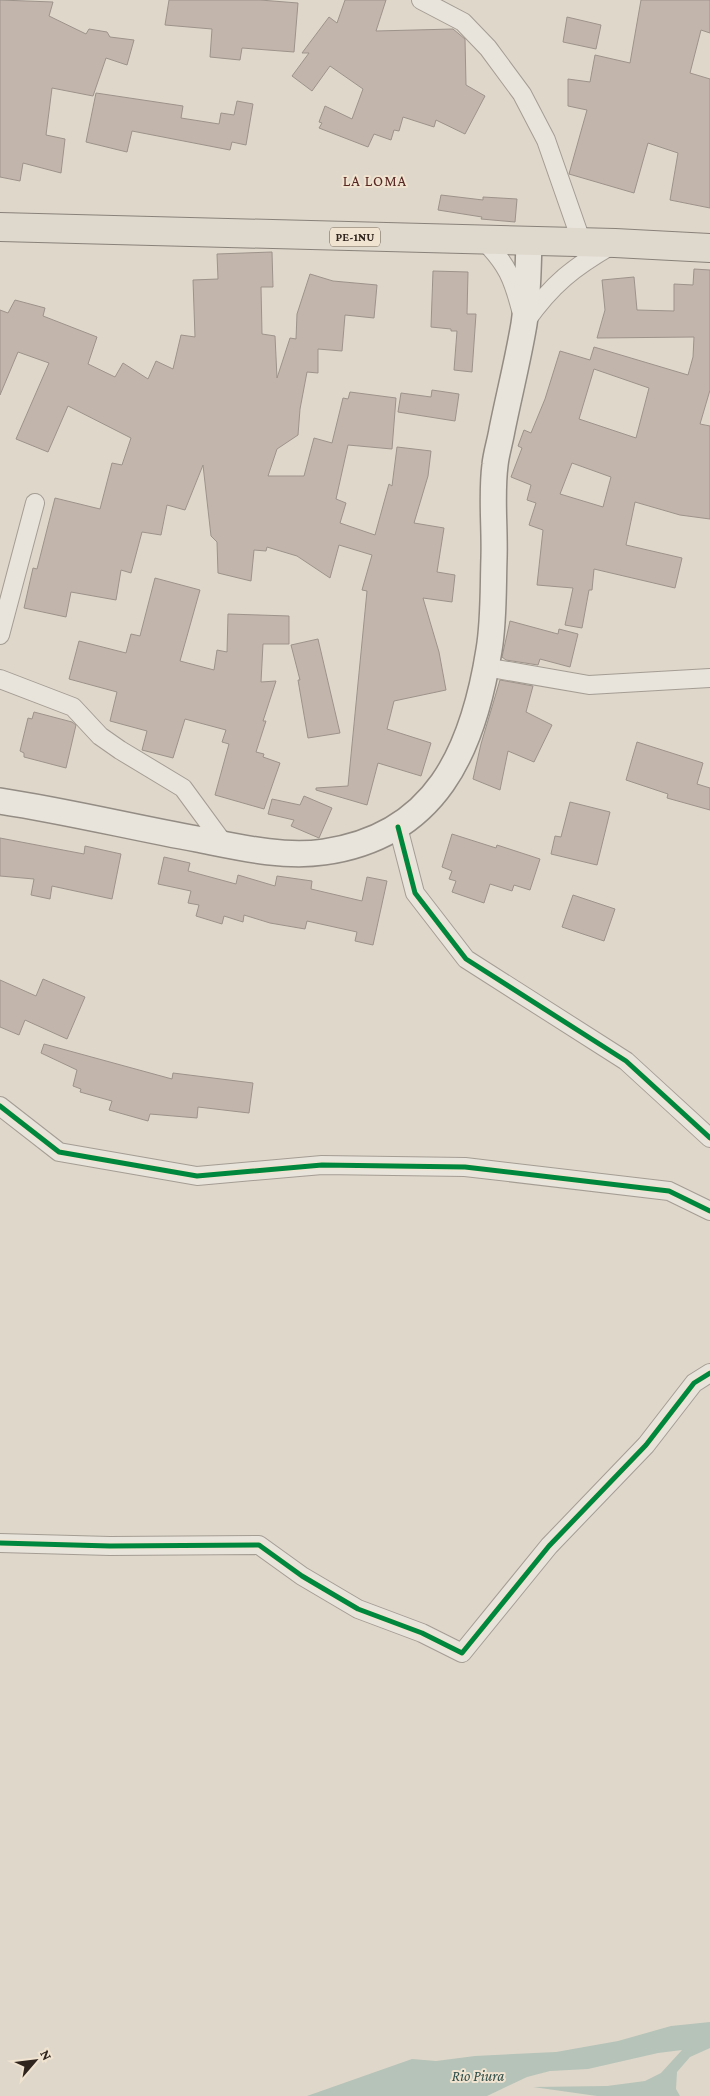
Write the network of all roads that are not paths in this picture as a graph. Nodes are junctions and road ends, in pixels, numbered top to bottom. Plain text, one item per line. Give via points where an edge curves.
1 (421, 0) edge
2 (0, 227) edge
3 (484, 241) junction
4 (529, 242) junction
5 (582, 242) junction
6 (614, 243) junction
7 (710, 248) edge
8 (524, 323) junction
9 (36, 503) dead end
10 (0, 635) edge
11 (485, 667) junction
12 (710, 678) edge
13 (0, 679) edge
14 (0, 801) edge
15 (398, 827) junction
16 (224, 844) junction
17 (0, 1106) edge
18 (710, 1138) edge
19 (710, 1212) edge
20 (710, 1373) edge
21 (0, 1543) edge

1 - 5 street via 463,22 488,48 522,94 546,140
2 - 3 main road, PE-1NU
3 - 4 main road, PE-1NU
3 - 8 street via 501,258 514,284
4 - 5 main road, PE-1NU
4 - 8 main road
5 - 6 main road, PE-1NU
6 - 7 main road, PE-1NU
6 - 8 street via 570,271 540,301
8 - 11 main road via 495,466 494,556 489,649
9 - 10 street
11 - 12 street via 589,685
11 - 15 main road via 474,714 455,764 440,789
13 - 16 street via 73,707 100,736 183,788
14 - 16 main road
15 - 16 main road via 377,838 324,852 295,854
15 - 18 street via 415,893 466,959 626,1061
17 - 19 street via 58,1152 197,1176 322,1165 465,1167 669,1191
20 - 21 street via 694,1383 646,1445 550,1546 462,1653 422,1633 358,1609 302,1576 259,1545

